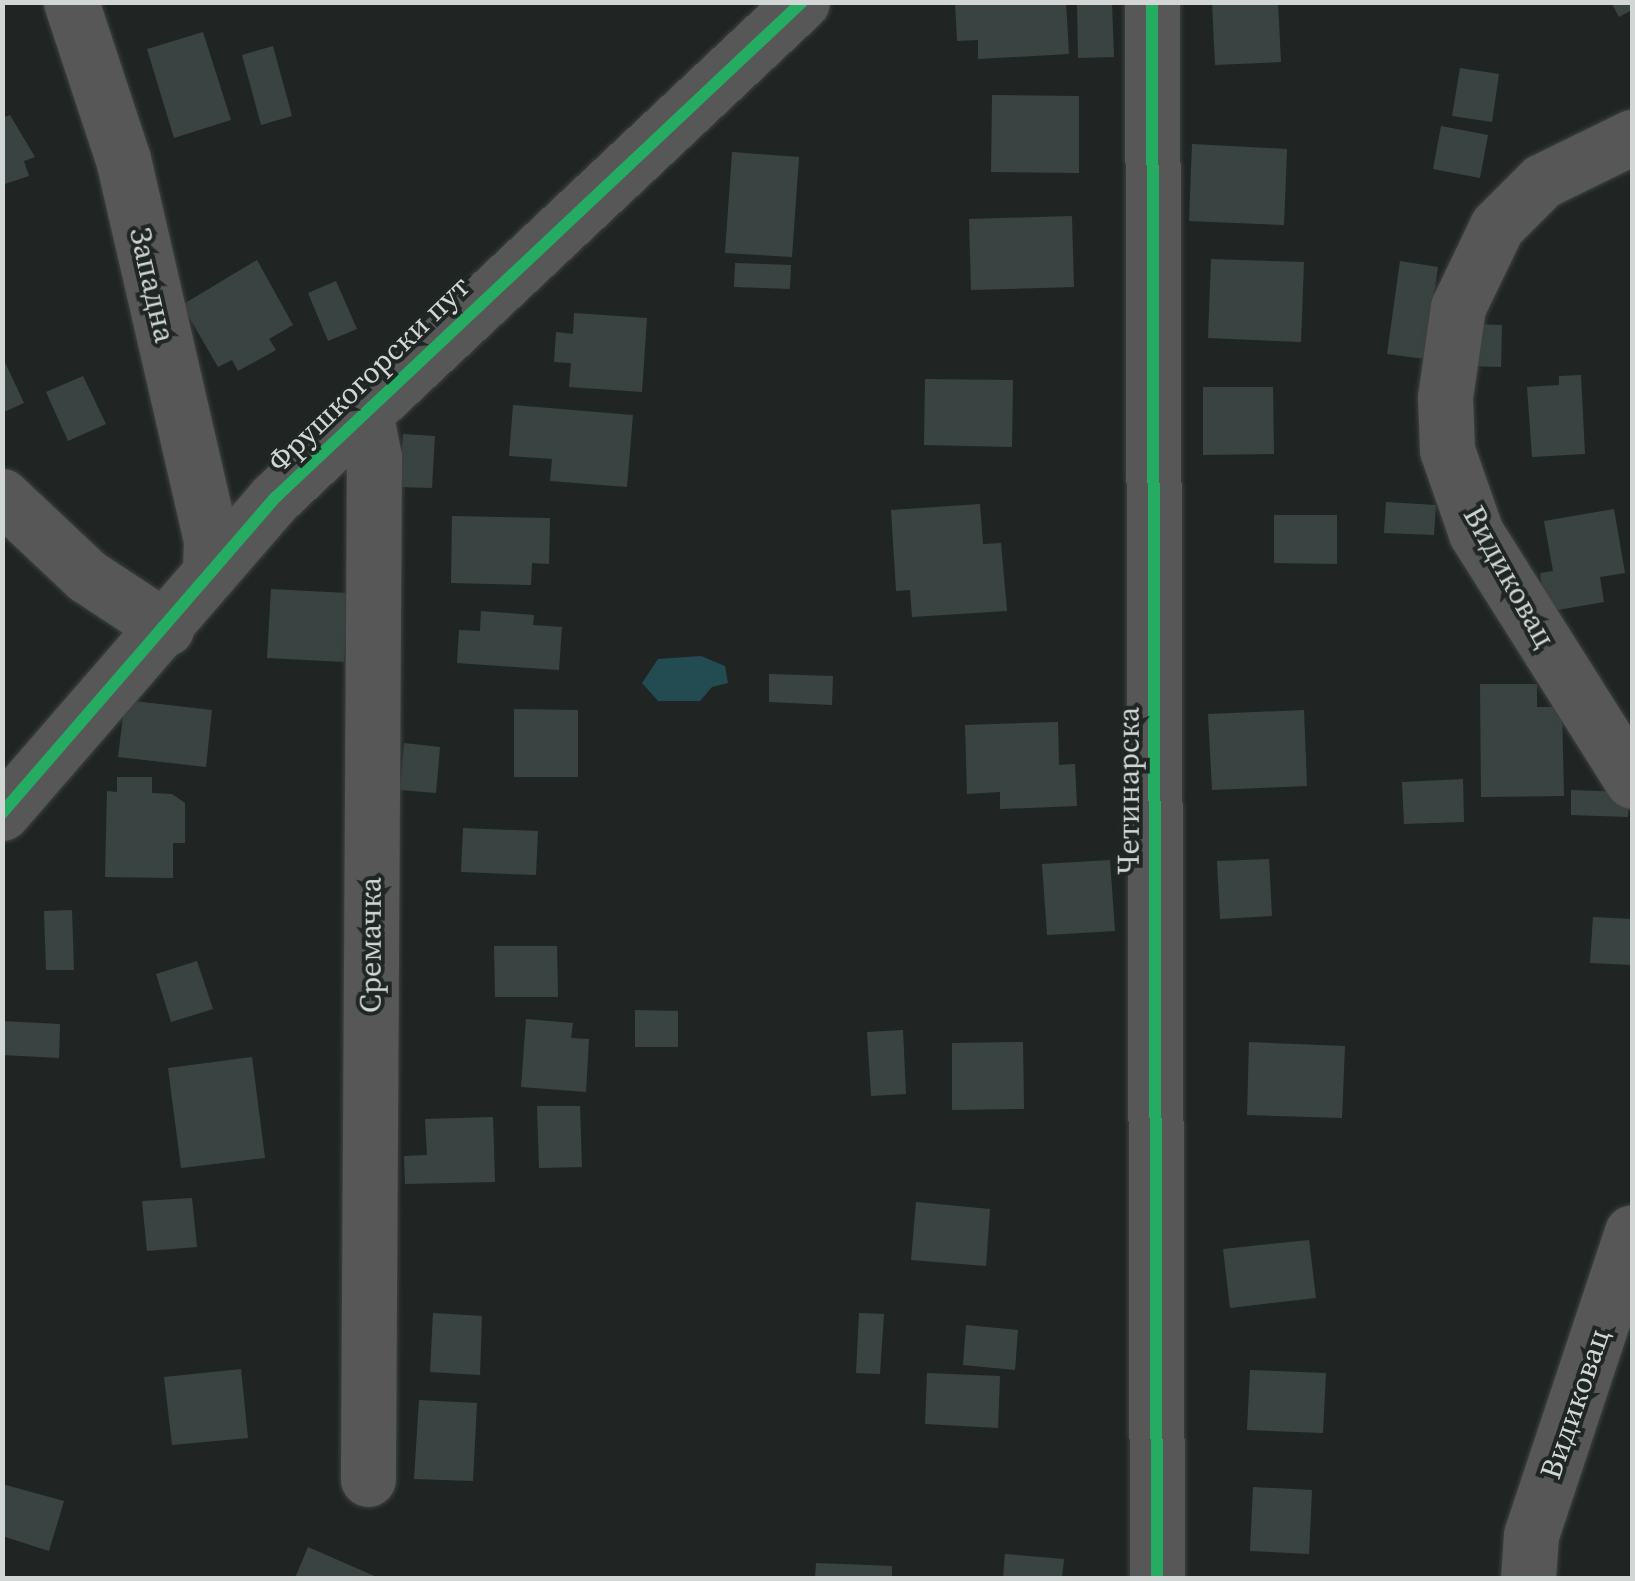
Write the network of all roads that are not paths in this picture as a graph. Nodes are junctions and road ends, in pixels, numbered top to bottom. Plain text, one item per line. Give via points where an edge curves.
1 (71, 2) edge
2 (802, 2) edge
3 (1152, 2) edge
4 (1632, 137) edge
5 (365, 412) junction
6 (2, 496) edge
7 (210, 573) junction
8 (166, 628) junction
9 (1632, 781) edge
10 (2, 813) edge
11 (1632, 1232) edge
12 (368, 1479) dead end
13 (1157, 1578) edge
14 (1528, 1578) edge

1 - 7 street, Западна via 123,159 211,539
2 - 5 street, Фрушкогорски пут
3 - 13 street, Четинарска
4 - 9 street, Видиковац via 1542,181 1497,226 1458,307 1445,397 1447,450 1476,533
5 - 7 street, Фрушкогорски пут via 276,497
5 - 12 street, Сремачка via 374,457
6 - 8 street via 87,576
7 - 8 street, Фрушкогорски пут
8 - 10 street, Фрушкогорски пут
11 - 14 street, Видиковац via 1531,1535

